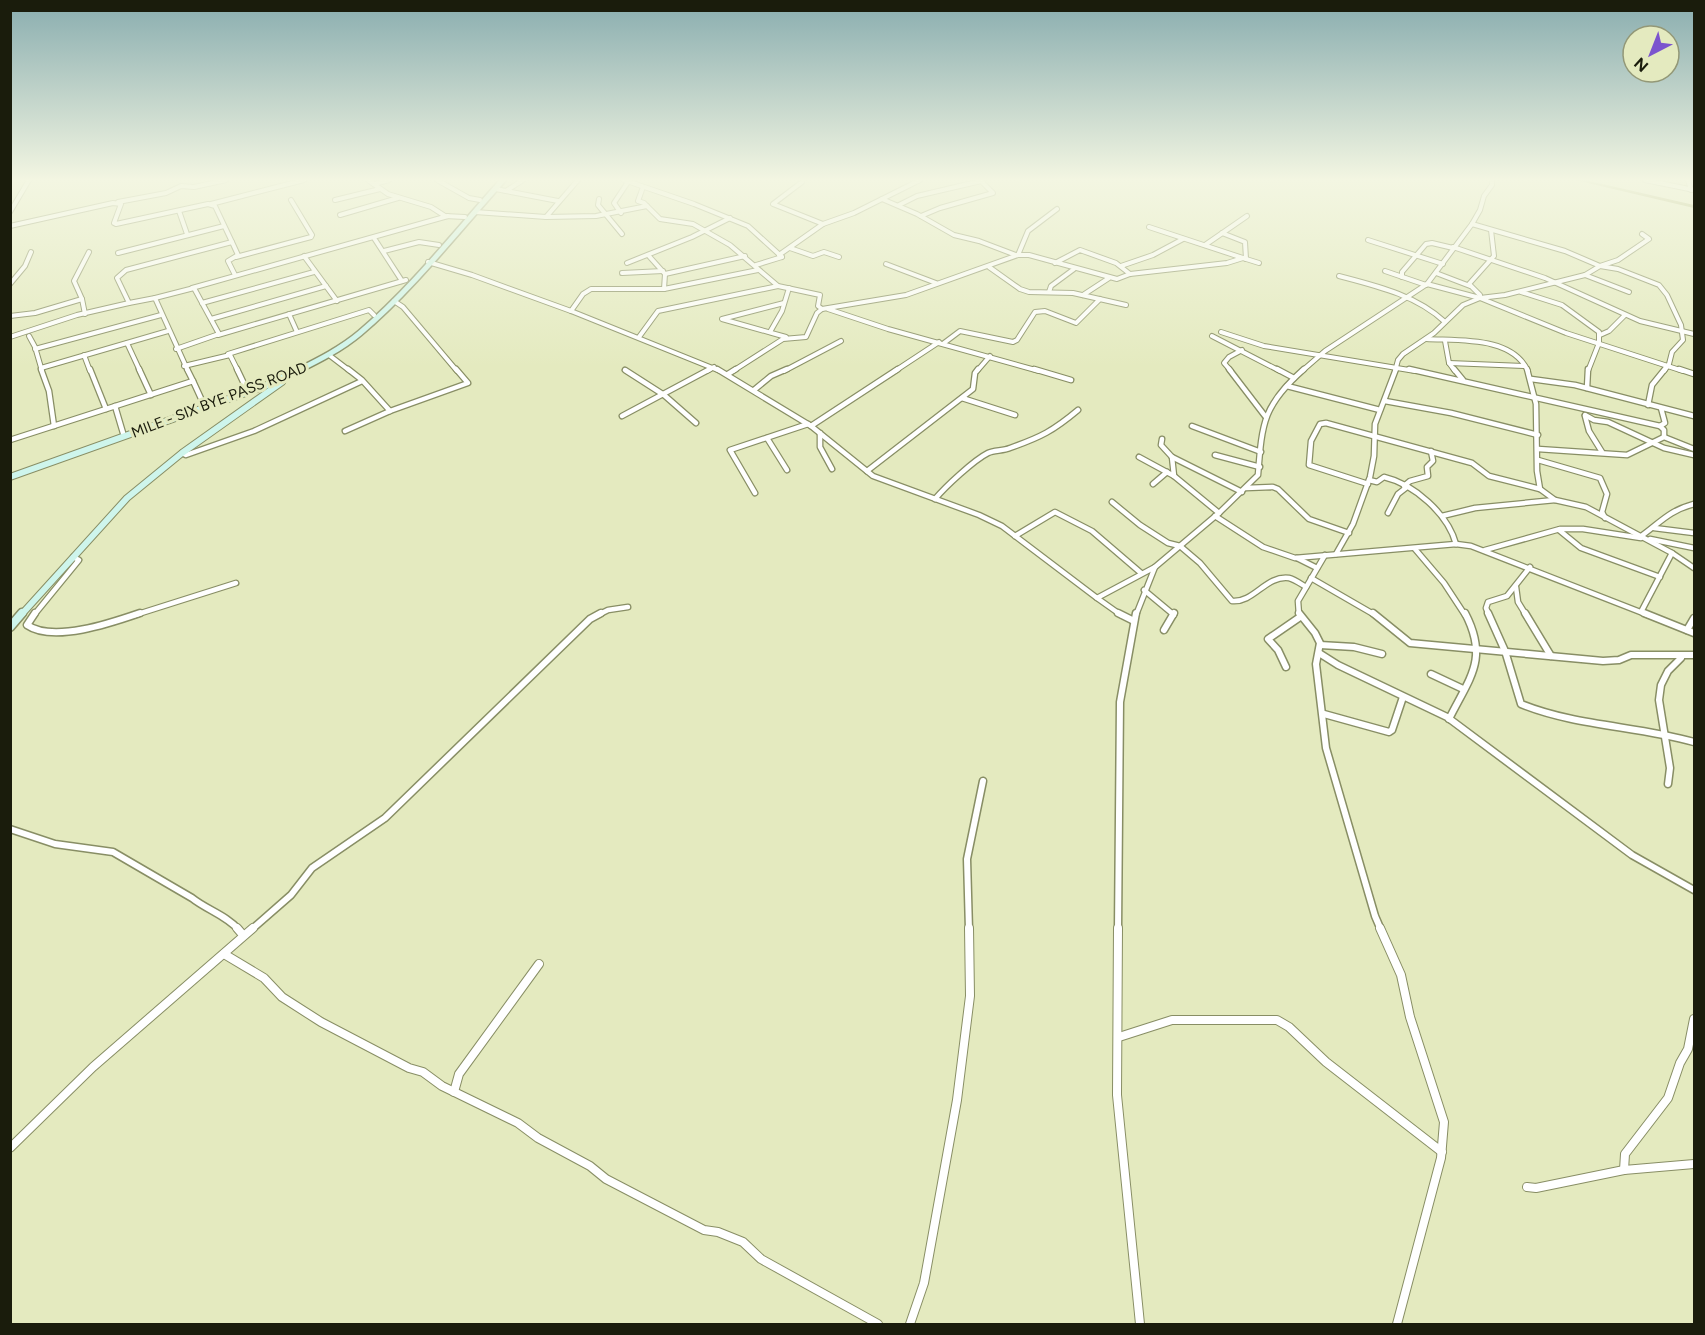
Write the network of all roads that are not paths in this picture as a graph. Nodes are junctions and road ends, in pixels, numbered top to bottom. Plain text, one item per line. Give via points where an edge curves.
1 (155, 242) edge
2 (231, 242) edge
3 (232, 242) edge
4 (291, 242) edge
5 (357, 242) edge
6 (377, 242) edge
7 (418, 242) edge
8 (421, 242) edge
9 (442, 242) edge
10 (445, 242) edge
11 (679, 242) edge
12 (724, 242) edge
13 (766, 242) edge
14 (798, 242) edge
15 (983, 242) edge
16 (1023, 242) edge
17 (1177, 242) edge
18 (1195, 242) edge
19 (1209, 242) edge
20 (1245, 242) edge
21 (1375, 242) edge
22 (1458, 242) edge
23 (1495, 242) edge
24 (1534, 242) edge
25 (1644, 242) edge
26 (439, 245) junction
27 (1205, 245) junction
28 (790, 248) junction
29 (1453, 248) junction
30 (31, 252) dead end
31 (89, 252) dead end
32 (118, 252) dead end
33 (384, 252) junction
34 (648, 255) junction
35 (779, 255) junction
36 (1017, 255) junction
37 (304, 256) junction
38 (745, 256) junction
39 (1416, 256) junction
40 (236, 257) junction
41 (839, 257) dead end
42 (1244, 258) junction
43 (1493, 260) junction
44 (428, 262) junction
45 (627, 263) dead end
46 (1055, 263) junction
47 (1259, 263) dead end
48 (886, 264) dead end
49 (1443, 264) junction
50 (756, 265) junction
51 (1121, 266) junction
52 (1600, 266) junction
53 (988, 267) junction
54 (1074, 269) junction
55 (758, 270) junction
56 (1385, 271) dead end
57 (314, 272) junction
58 (664, 272) junction
59 (622, 273) dead end
60 (1436, 273) junction
61 (1130, 274) junction
62 (235, 275) junction
63 (1585, 275) junction
64 (1339, 276) dead end
65 (1402, 277) junction
66 (1109, 278) junction
67 (404, 281) junction
68 (936, 283) junction
69 (10, 284) edge
70 (1556, 284) junction
71 (1426, 285) junction
72 (326, 286) junction
73 (778, 286) junction
74 (1472, 287) junction
75 (192, 288) junction
76 (789, 288) junction
77 (664, 289) junction
78 (1049, 292) junction
79 (1520, 292) junction
80 (1629, 292) dead end
81 (1083, 295) junction
82 (155, 298) junction
83 (1407, 298) junction
84 (1480, 298) junction
85 (82, 299) junction
86 (1100, 299) junction
87 (337, 301) junction
88 (394, 301) junction
89 (129, 303) junction
90 (202, 303) junction
91 (784, 303) junction
92 (1126, 305) dead end
93 (824, 309) junction
94 (571, 311) junction
95 (85, 314) junction
96 (289, 314) junction
97 (161, 315) junction
98 (374, 315) junction
99 (1624, 315) junction
100 (10, 316) edge
101 (211, 319) junction
102 (1445, 322) junction
103 (168, 331) junction
104 (1683, 331) junction
105 (297, 332) junction
106 (770, 332) junction
107 (1221, 332) dead end
108 (1695, 334) edge
109 (218, 335) junction
110 (1600, 335) junction
111 (29, 336) dead end
112 (1212, 336) dead end
113 (10, 337) edge
114 (639, 337) junction
115 (786, 338) junction
116 (1426, 339) junction
117 (841, 341) dead end
118 (1445, 341) junction
119 (127, 343) junction
120 (942, 343) junction
121 (1598, 344) junction
122 (35, 349) junction
123 (176, 349) junction
124 (1242, 350) junction
125 (228, 354) junction
126 (329, 355) junction
127 (84, 356) junction
128 (990, 356) junction
129 (1319, 356) junction
130 (1449, 363) junction
131 (306, 364) junction
132 (1669, 364) junction
133 (184, 366) junction
134 (1395, 366) junction
135 (1524, 366) junction
136 (714, 367) junction
137 (41, 368) junction
138 (626, 370) dead end
139 (728, 374) junction
140 (1695, 374) edge
141 (292, 375) junction
142 (1294, 378) junction
143 (1531, 379) junction
144 (1071, 380) dead end
145 (193, 381) junction
146 (362, 381) junction
147 (1464, 381) junction
148 (1287, 386) junction
149 (1587, 388) junction
150 (247, 390) junction
151 (754, 390) junction
152 (151, 394) junction
153 (664, 395) junction
154 (962, 398) junction
155 (1537, 399) junction
156 (1385, 401) junction
157 (204, 405) junction
158 (1648, 405) junction
159 (115, 406) junction
160 (1661, 408) junction
161 (106, 409) junction
162 (1582, 409) junction
163 (1078, 410) dead end
164 (1380, 410) junction
165 (390, 411) junction
166 (1585, 415) junction
167 (622, 416) dead end
168 (1015, 416) dead end
169 (1265, 416) junction
170 (1695, 416) edge
171 (696, 423) dead end
172 (809, 425) junction
173 (54, 426) junction
174 (1191, 426) dead end
175 (1660, 426) junction
176 (345, 431) dead end
177 (123, 433) junction
178 (820, 433) junction
179 (1538, 435) junction
180 (1664, 436) junction
181 (1375, 437) junction
182 (767, 438) junction
183 (1162, 439) dead end
184 (10, 440) edge
185 (1653, 442) junction
186 (1538, 449) junction
187 (1695, 449) edge
188 (1431, 451) junction
189 (1261, 452) junction
190 (1602, 452) junction
191 (182, 453) junction
192 (1215, 455) dead end
193 (1695, 455) edge
194 (1172, 457) junction
195 (1139, 458) dead end
196 (1538, 460) junction
197 (1260, 467) junction
198 (832, 469) dead end
199 (787, 470) dead end
200 (867, 471) junction
201 (1167, 472) junction
202 (10, 474) edge
203 (1174, 476) junction
204 (1368, 482) junction
205 (1154, 484) dead end
206 (1406, 487) junction
207 (1540, 489) junction
208 (1244, 490) junction
209 (754, 493) dead end
210 (935, 499) junction
211 (1555, 500) junction
212 (1112, 502) dead end
213 (1695, 504) edge
214 (1388, 513) dead end
215 (1217, 515) junction
216 (1442, 516) junction
217 (1605, 518) junction
218 (1654, 528) junction
219 (1559, 530) junction
220 (1349, 533) junction
221 (1695, 533) edge
222 (1015, 536) junction
223 (1640, 537) junction
224 (1456, 544) junction
225 (1180, 546) junction
226 (1695, 548) edge
227 (1415, 549) junction
228 (1485, 550) junction
229 (1672, 553) junction
230 (1336, 554) junction
231 (1325, 555) junction
232 (73, 557) junction
233 (1295, 558) junction
234 (1155, 567) junction
235 (1530, 567) junction
236 (1317, 568) junction
237 (1695, 568) edge
238 (1141, 573) junction
239 (1660, 577) junction
240 (1311, 578) junction
241 (236, 583) dead end
242 (1306, 587) junction
243 (1516, 587) junction
244 (1144, 590) junction
245 (1097, 598) junction
246 (628, 607) dead end
247 (1641, 612) junction
248 (1300, 617) junction
249 (1695, 618) edge
250 (1134, 621) junction
251 (10, 627) edge
252 (1164, 630) dead end
253 (1688, 630) junction
254 (1695, 633) edge
255 (1320, 649) junction
256 (1478, 651) junction
257 (1505, 651) junction
258 (1382, 654) dead end
259 (1695, 655) edge
260 (1551, 656) junction
261 (1682, 657) junction
262 (1286, 667) dead end
263 (1431, 674) dead end
264 (1463, 689) junction
265 (1403, 697) junction
266 (1324, 714) junction
267 (1449, 719) junction
268 (1663, 733) junction
269 (1695, 742) edge
270 (983, 781) dead end
271 (1668, 784) dead end
272 (10, 829) edge
273 (1695, 890) edge
274 (243, 935) junction
275 (224, 954) junction
276 (540, 964) dead end
277 (1695, 1019) edge
278 (1119, 1037) junction
279 (454, 1092) junction
280 (10, 1148) edge
281 (1442, 1152) junction
282 (1695, 1164) edge
283 (1624, 1170) junction
284 (1527, 1188) dead end
285 (878, 1324) edge
286 (910, 1324) edge
287 (1140, 1324) edge
288 (1397, 1324) edge

1 - 32 street
2 - 89 street via 121,273 117,280
3 - 40 street
4 - 40 street
5 - 37 street
6 - 33 street
7 - 33 street
8 - 26 street
9 - 26 street
10 - 44 street, MILE - SIX BYE PASS ROAD
11 - 34 street
12 - 38 street
13 - 35 street
14 - 28 street
15 - 36 street
16 - 36 street
17 - 51 street
18 - 27 street
19 - 27 street
20 - 42 street
21 - 39 street
22 - 29 street
23 - 43 street
24 - 52 street
25 - 52 street via 1618,260
26 - 67 street
27 - 42 street
28 - 35 street
28 - 41 street via 813,256 824,252
29 - 39 street via 1429,243
29 - 43 street
29 - 49 street
30 - 69 street
31 - 85 street via 74,281
33 - 67 street
34 - 45 street
34 - 58 street
35 - 50 street via 782,257
36 - 46 street
36 - 53 street
37 - 57 street
37 - 62 street
38 - 50 street
38 - 58 street
39 - 49 street
39 - 65 street
40 - 62 street via 228,261
42 - 47 street
42 - 61 street
43 - 70 street
43 - 74 street via 1471,281
44 - 88 street, MILE - SIX BYE PASS ROAD
44 - 94 street
46 - 51 street via 1078,249
46 - 54 street
48 - 68 street
49 - 60 street
50 - 55 street
51 - 61 street
52 - 63 street
52 - 104 street via 1659,285
53 - 68 street
53 - 78 street via 1020,289
54 - 66 street
54 - 78 street via 1051,286
55 - 73 street
55 - 77 street
56 - 65 street
57 - 72 street
57 - 90 street
58 - 59 street
58 - 77 street
60 - 71 street
60 - 74 street
61 - 66 street via 1120,279
62 - 75 street
63 - 70 street
63 - 80 street
64 - 83 street
65 - 71 street
66 - 81 street
67 - 87 street
67 - 98 street
68 - 93 street via 906,295
70 - 79 street
70 - 99 street
71 - 83 street
71 - 84 street
72 - 87 street
72 - 101 street
73 - 76 street
73 - 114 street via 658,311
74 - 84 street
75 - 82 street
75 - 90 street
76 - 91 street
76 - 93 street via 820,295 818,306
77 - 94 street via 591,289
78 - 81 street
79 - 84 street
79 - 110 street via 1572,311
81 - 86 street
82 - 89 street
82 - 97 street
83 - 102 street via 1434,310
83 - 129 street
84 - 102 street via 1463,305
84 - 121 street
85 - 95 street
85 - 100 street
86 - 92 street
86 - 120 street via 1076,323 1035,312 1013,342 960,331
87 - 96 street
88 - 126 street, MILE - SIX BYE PASS ROAD
88 - 165 street via 468,381
89 - 95 street
90 - 101 street
91 - 106 street
91 - 106 street via 722,318
93 - 115 street via 817,313 806,337
93 - 120 street
94 - 114 street
95 - 113 street
96 - 105 street
96 - 109 street
97 - 103 street
97 - 122 street
98 - 105 street via 369,310
98 - 131 street
99 - 104 street
99 - 110 street via 1609,332
101 - 109 street
102 - 116 street
103 - 119 street
103 - 123 street
104 - 108 street
104 - 132 street via 1683,340 1672,352
105 - 125 street
106 - 115 street
107 - 129 street via 1264,346
109 - 123 street
110 - 121 street
111 - 122 street
112 - 124 street
114 - 136 street
115 - 139 street
116 - 118 street
116 - 134 street via 1403,354
117 - 151 street via 771,376
118 - 130 street
118 - 135 street via 1493,345 1513,352
119 - 127 street
119 - 152 street
120 - 128 street
120 - 172 street
121 - 132 street
121 - 149 street via 1588,369
122 - 137 street
123 - 133 street
124 - 142 street
124 - 169 street via 1224,363
125 - 133 street
125 - 150 street
126 - 141 street, MILE - SIX BYE PASS ROAD
126 - 146 street
127 - 137 street
127 - 161 street
128 - 144 street
128 - 154 street via 975,374 975,385
129 - 134 street
129 - 142 street
130 - 135 street
130 - 147 street
131 - 141 street
131 - 150 street
132 - 140 street
132 - 158 street via 1652,385
133 - 145 street
134 - 147 street
134 - 156 street
135 - 143 street
136 - 139 street
136 - 153 street
137 - 173 street
138 - 153 street
139 - 151 street
141 - 191 street
141 - 202 street, MILE - SIX BYE PASS ROAD
142 - 148 street
143 - 149 street
143 - 155 street
145 - 152 street
145 - 157 street
146 - 165 street
146 - 191 street via 243,437 186,456
147 - 155 street
148 - 164 street
148 - 169 street
149 - 158 street
150 - 157 street
151 - 172 street
152 - 159 street
153 - 167 street
153 - 171 street
154 - 168 street
154 - 200 street
155 - 162 street
155 - 179 street
156 - 164 street
156 - 179 street
157 - 177 street
158 - 160 street
159 - 161 street
159 - 177 street
160 - 170 street
160 - 175 street via 1665,423
161 - 173 street
162 - 166 street
162 - 175 street
163 - 210 street via 1042,437 988,453
164 - 181 street
165 - 176 street
166 - 185 street
166 - 190 street
169 - 189 street
172 - 178 street
172 - 182 street
173 - 184 street
174 - 189 street
175 - 180 street
177 - 202 street
178 - 198 street via 819,446
178 - 200 street
179 - 186 street
180 - 185 street
180 - 187 street
181 - 188 street
181 - 204 street
181 - 204 street via 1323,423 1311,441 1309,465
182 - 199 street
182 - 209 street via 730,450
183 - 194 street via 1161,446
185 - 190 street via 1627,454
185 - 193 street
186 - 190 street
186 - 196 street
188 - 206 street via 1428,476 1410,481
188 - 207 street via 1472,463 1492,477
189 - 197 street
191 - 232 street via 127,498
192 - 197 street
194 - 203 street
194 - 208 street
195 - 201 street
196 - 207 street
196 - 217 street via 1600,478 1607,494 1602,512
197 - 208 street
200 - 210 street via 895,486
201 - 203 street
201 - 205 street
203 - 215 street
204 - 206 street via 1388,477
204 - 220 street
206 - 214 street
206 - 216 street
207 - 211 street
208 - 215 street
208 - 220 street via 1278,489 1309,519
210 - 222 street via 980,515
211 - 216 street via 1475,508
211 - 217 street via 1581,506
212 - 225 street via 1168,543
213 - 218 street via 1676,509
215 - 225 street
215 - 233 street via 1240,534
216 - 224 street
217 - 223 street
218 - 221 street
218 - 223 street
219 - 223 street via 1589,529
219 - 228 street
219 - 239 street via 1581,548
220 - 230 street
222 - 238 street via 1055,512 1101,535
222 - 245 street
223 - 226 street
223 - 229 street
224 - 227 street
224 - 228 street
225 - 234 street
225 - 242 street via 1235,602 1247,599 1271,582 1289,578
227 - 230 street
227 - 256 street via 1457,602 1471,626
228 - 235 street
229 - 237 street
229 - 239 street
230 - 231 street
231 - 233 street
231 - 236 street
232 - 241 street via 79,560 34,614 27,625 31,629 42,632 103,626
232 - 251 street
233 - 236 street
234 - 238 street
234 - 244 street
235 - 243 street
235 - 247 street
236 - 240 street
238 - 245 street
239 - 247 street
240 - 242 street
240 - 256 street via 1367,609 1410,644
242 - 248 street via 1298,601
243 - 257 street via 1505,598 1487,604
243 - 260 street via 1518,602
244 - 250 street
244 - 252 street via 1175,614
245 - 250 street
246 - 274 street via 608,610 590,619 385,818 312,868 291,895
247 - 253 street
248 - 255 street via 1315,633
248 - 262 street via 1268,639
249 - 253 street
250 - 278 street via 1120,702 1116,1003
253 - 254 street
255 - 258 street via 1354,647
255 - 265 street
255 - 266 street via 1316,664
256 - 257 street
256 - 264 street
257 - 260 street
257 - 268 street via 1518,699 1524,706
259 - 261 street
260 - 261 street via 1612,661 1631,655
261 - 268 street via 1670,665 1659,686
263 - 264 street
264 - 267 street
265 - 266 street via 1389,732
265 - 267 street
266 - 281 street via 1326,748 1376,916 1401,975 1410,1017 1444,1122
267 - 273 street via 1632,855
268 - 269 street
268 - 271 street via 1672,769
270 - 286 street via 967,859 970,996 957,1100 924,1283
272 - 274 street via 56,844 113,852 230,920
274 - 275 street
275 - 279 street via 264,978 282,997 321,1022 423,1072
275 - 280 street via 93,1067
276 - 279 street via 459,1074
277 - 283 street via 1688,1049 1668,1098 1625,1154
278 - 281 street via 1172,1020 1277,1020
278 - 287 street via 1118,1095
279 - 285 street via 518,1123 606,1179 704,1230 743,1242 761,1258
281 - 288 street
282 - 283 street
283 - 284 street

